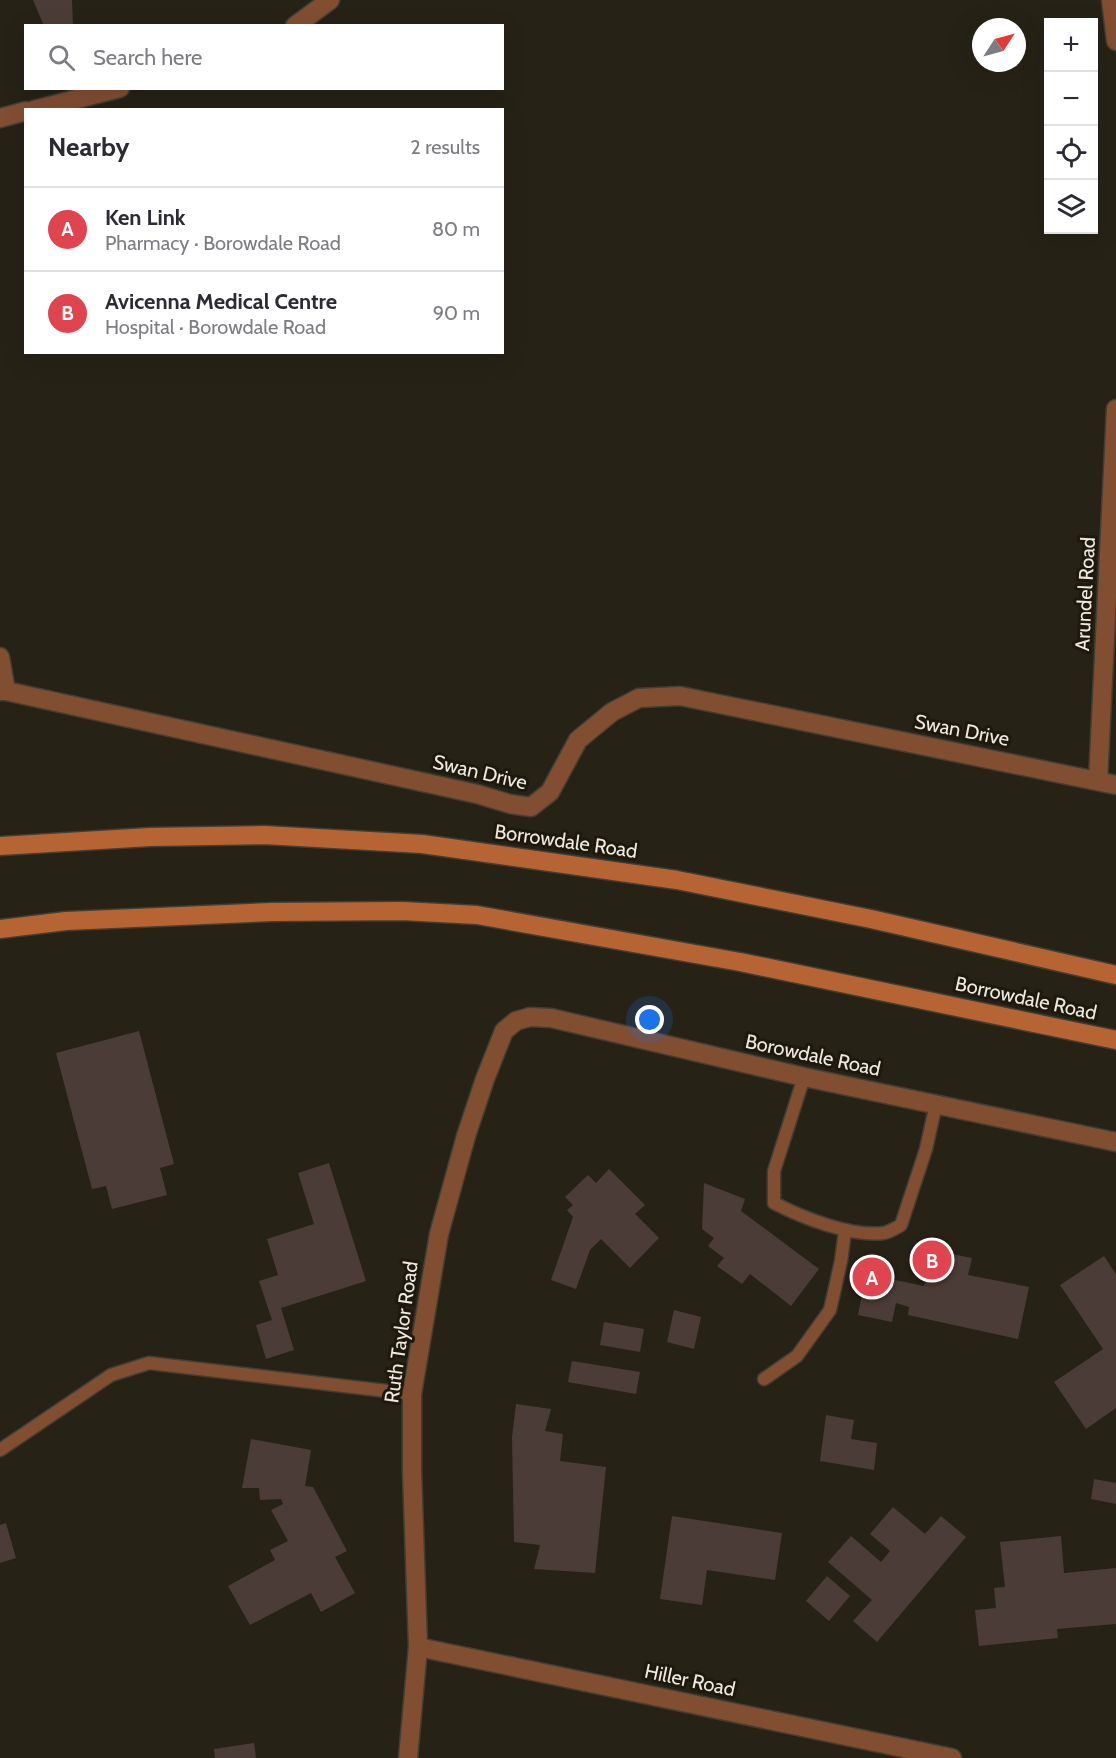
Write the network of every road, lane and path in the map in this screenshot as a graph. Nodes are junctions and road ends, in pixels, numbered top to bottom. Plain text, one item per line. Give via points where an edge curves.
1 (330, 0) edge
2 (1111, 0) edge
3 (298, 24) edge
4 (1116, 41) edge
5 (112, 90) edge
6 (42, 108) edge
7 (24, 112) edge
8 (0, 118) edge
9 (1116, 409) edge
10 (0, 657) edge
11 (3, 691) edge
12 (1098, 781) junction
13 (1116, 785) edge
14 (0, 846) edge
15 (0, 929) edge
16 (1116, 975) edge
17 (504, 1031) joint
18 (1116, 1040) edge
19 (804, 1077) junction
20 (936, 1104) junction
21 (1116, 1142) edge
22 (845, 1231) junction
23 (764, 1378) dead end
24 (412, 1394) junction
25 (0, 1450) edge
26 (418, 1647) junction
27 (408, 1758) edge
28 (952, 1758) edge

1 - 3 street
2 - 4 street
5 - 6 street
7 - 8 street
9 - 12 street, Arundel Road
10 - 11 street
11 - 12 street, Swan Drive via 531,807 550,792 578,740 612,712 639,698 680,696
12 - 13 street, Swan Drive
14 - 16 main road, Borrowdale Road via 264,835 422,844 677,880
15 - 18 main road, Borrowdale Road via 66,921 272,912 477,915 752,964
17 - 19 street, Borowdale Road via 516,1021 530,1017 551,1018
17 - 24 street, Ruth Taylor Road via 484,1079 439,1234
19 - 20 street, Borowdale Road
19 - 22 lane via 774,1171 774,1203
20 - 21 street, Borowdale Road
20 - 22 lane via 901,1225 885,1233
22 - 23 lane via 830,1310 797,1356
24 - 25 lane via 149,1363 111,1375
24 - 26 street, Ruth Taylor Road
26 - 27 street, Ruth Taylor Road
26 - 28 street, Hiller Road

